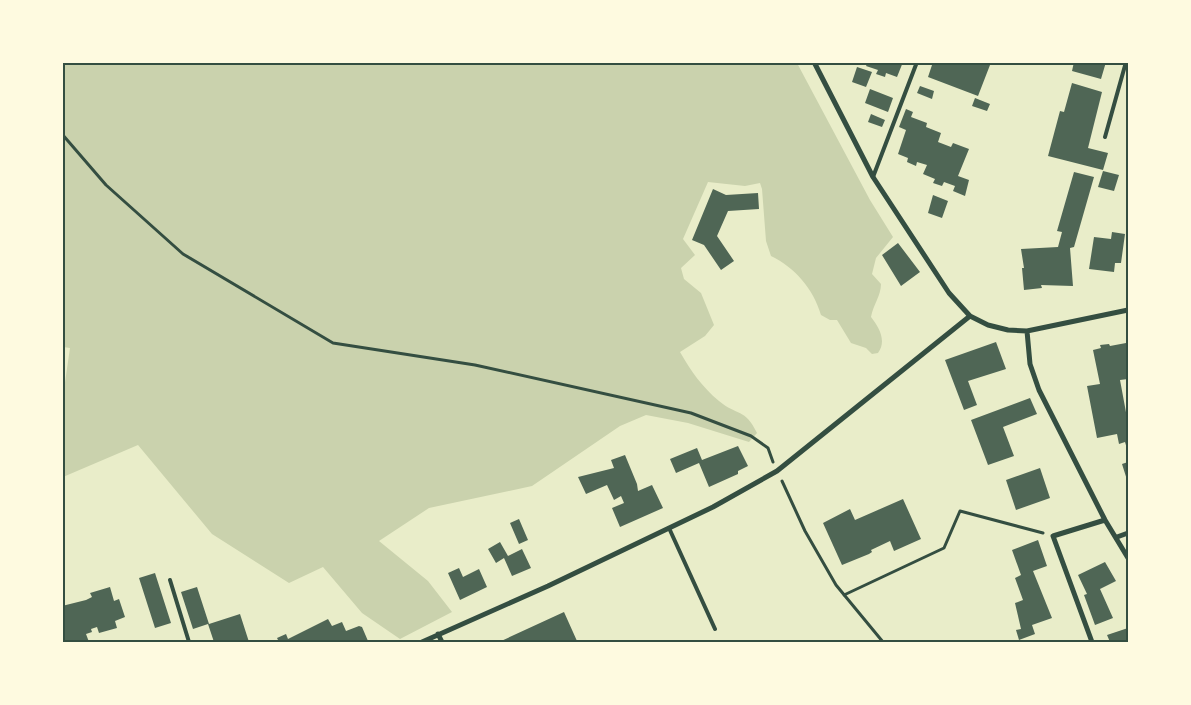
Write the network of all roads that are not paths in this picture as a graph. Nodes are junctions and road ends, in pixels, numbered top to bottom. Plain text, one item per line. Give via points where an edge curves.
1 (814, 62) edge
2 (917, 62) edge
3 (1126, 62) edge
4 (1105, 137) dead end
5 (873, 177) junction
6 (1128, 310) edge
7 (970, 316) junction
8 (1027, 331) junction
9 (1105, 520) junction
10 (669, 528) junction
11 (1128, 533) edge
12 (1117, 537) junction
13 (1128, 558) edge
14 (170, 580) dead end
15 (715, 629) dead end
16 (438, 634) junction
17 (189, 642) edge
18 (422, 642) edge
19 (442, 642) edge
20 (1092, 642) edge

1 - 5 street
2 - 5 lane
3 - 4 lane
5 - 7 street via 949,293
6 - 8 street
7 - 8 street via 988,325
7 - 10 street via 777,472
8 - 9 street via 1030,364 1039,390
9 - 12 street
9 - 20 street via 1054,536
10 - 15 lane
10 - 16 street
11 - 12 street
12 - 13 street
14 - 17 lane
16 - 18 street
16 - 19 street

